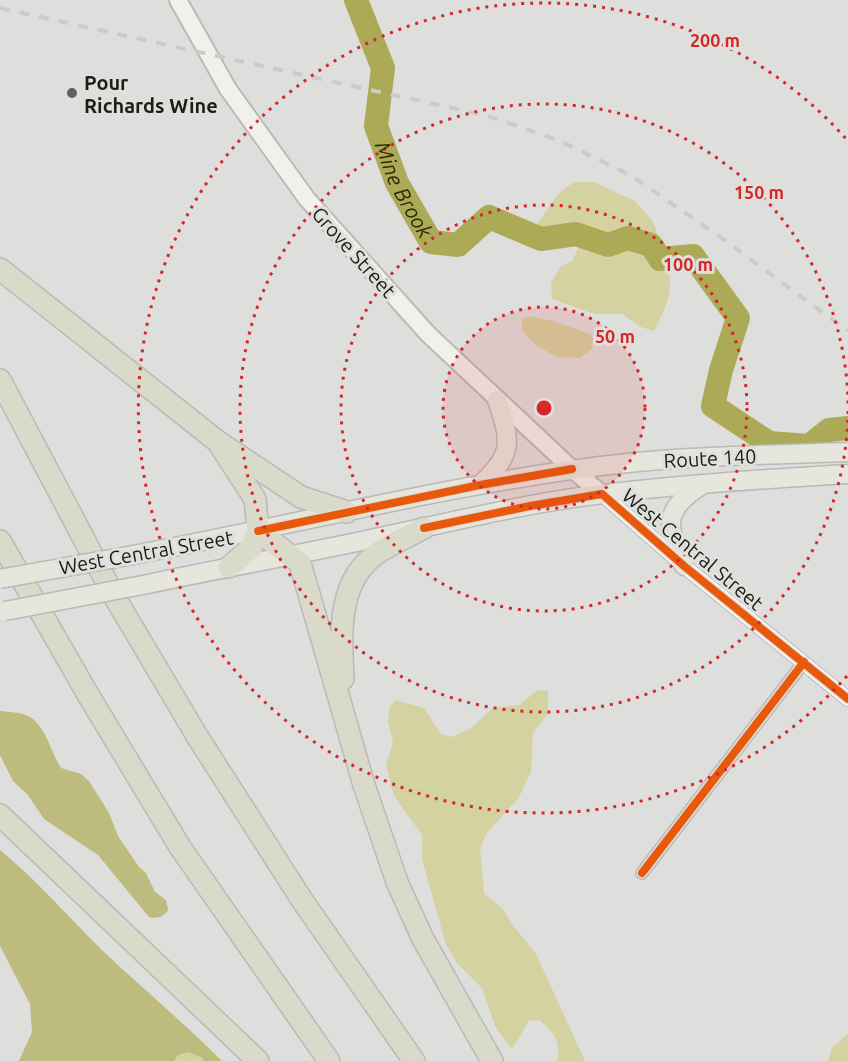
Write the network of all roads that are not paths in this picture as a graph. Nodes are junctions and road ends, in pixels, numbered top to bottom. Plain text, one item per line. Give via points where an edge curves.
1 (178, 0) edge
2 (0, 268) edge
3 (0, 380) edge
4 (497, 400) junction
5 (217, 441) junction
6 (848, 452) edge
7 (572, 469) junction
8 (848, 474) edge
9 (704, 484) junction
10 (480, 485) junction
11 (602, 494) junction
12 (347, 512) junction
13 (424, 528) junction
14 (258, 531) junction
15 (0, 541) edge
16 (293, 556) junction
17 (684, 566) junction
18 (229, 567) junction
19 (0, 579) edge
20 (2, 611) edge
21 (804, 662) junction
22 (848, 699) edge
23 (346, 722) junction
24 (0, 815) edge
25 (642, 873) dead end
26 (258, 1061) edge
27 (329, 1061) edge
28 (414, 1061) edge
29 (492, 1061) edge

1 - 4 main road, Grove Street via 228,89 307,199 428,334
2 - 5 highway
3 - 28 highway via 114,596 198,736 302,900
4 - 7 main road, Grove Street
4 - 10 main road via 508,446 496,470
5 - 12 highway via 301,497
5 - 14 highway via 255,499
6 - 7 main road, Route 140 via 708,456
7 - 10 main road, West Central Street
7 - 11 main road, West Central Street
8 - 9 main road, Route 140
9 - 11 main road, Route 140
9 - 17 main road via 683,497 671,516 671,537
10 - 12 main road, West Central Street
11 - 13 main road, West Central Street
11 - 17 street, West Central Street
12 - 14 main road, West Central Street
13 - 16 main road, West Central Street
13 - 23 highway via 378,553 349,589 341,639
14 - 16 highway
14 - 18 highway via 251,548
14 - 19 main road, West Central Street, bridge
15 - 27 highway via 180,847
16 - 18 main road, West Central Street
16 - 23 highway via 306,578
17 - 21 street, West Central Street
18 - 20 main road, West Central Street, bridge
21 - 22 street, West Central Street
21 - 25 street
23 - 29 highway via 409,912
24 - 26 highway

